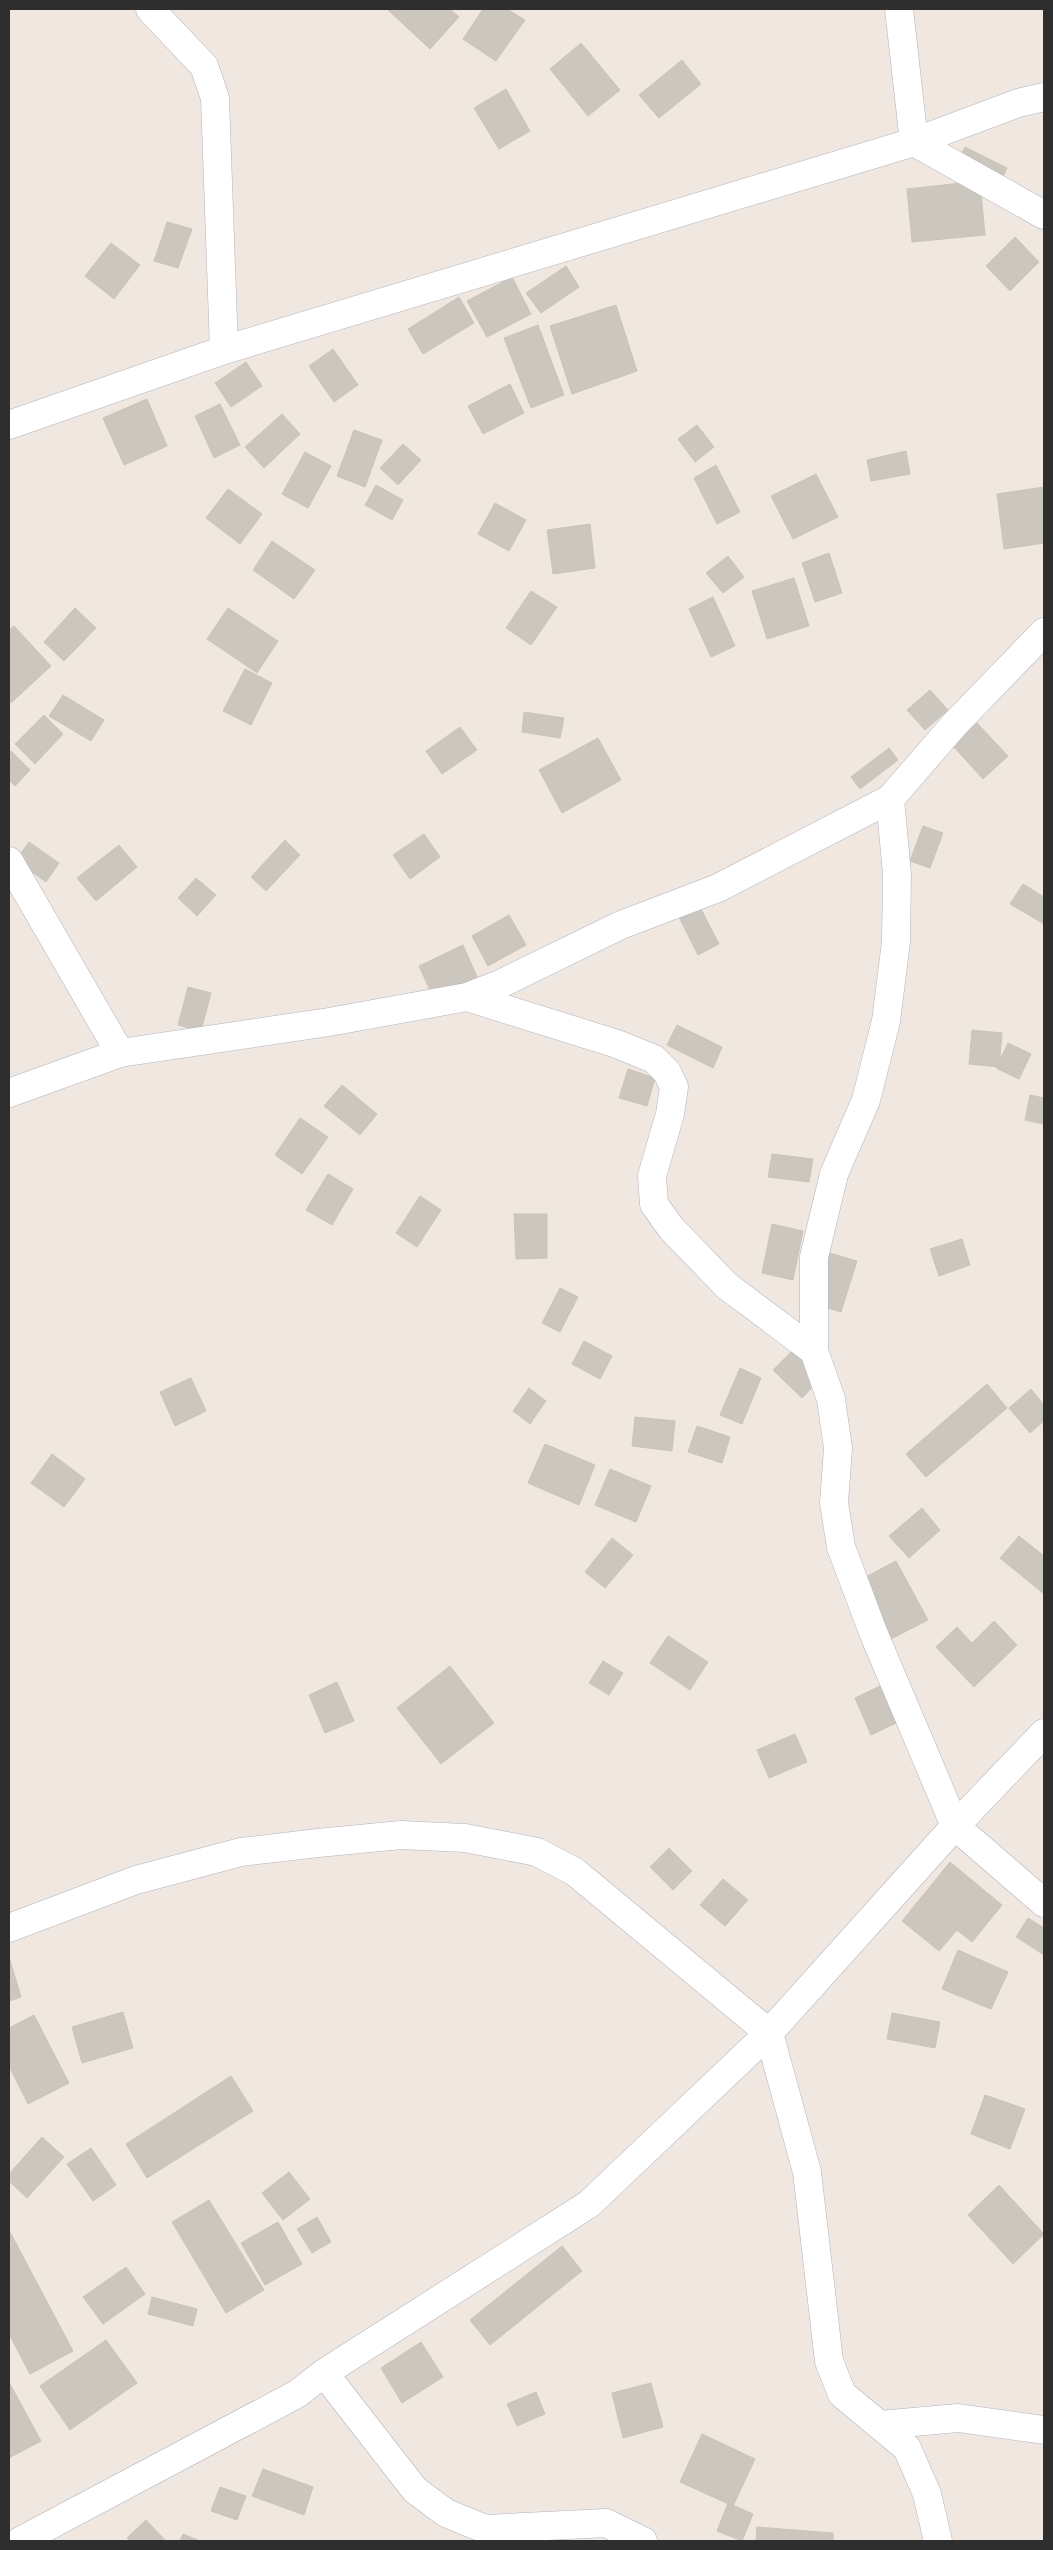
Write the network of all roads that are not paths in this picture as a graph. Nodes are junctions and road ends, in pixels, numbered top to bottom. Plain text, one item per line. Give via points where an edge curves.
1 (150, 9) edge
2 (899, 9) edge
3 (1044, 97) edge
4 (914, 142) junction
5 (1044, 215) edge
6 (224, 350) junction
7 (9, 425) edge
8 (1044, 632) edge
9 (890, 800) junction
10 (9, 861) edge
11 (467, 997) junction
12 (120, 1053) junction
13 (9, 1093) edge
14 (814, 1351) junction
15 (1044, 1733) edge
16 (954, 1826) junction
17 (1044, 1903) edge
18 (9, 1928) edge
19 (769, 2033) junction
20 (324, 2373) junction
21 (880, 2425) junction
22 (1044, 2430) edge
23 (541, 2534) edge
24 (20, 2541) edge
25 (643, 2541) edge
26 (938, 2541) edge

1 - 6 street via 204,66 215,98
2 - 4 street
3 - 4 street via 1018,103
4 - 5 street
4 - 6 street
6 - 7 street
8 - 9 street via 954,725
9 - 11 street via 718,888 621,925
9 - 14 street via 897,874 896,942 886,1020 866,1100 834,1174 814,1257
10 - 12 street
11 - 12 street via 311,1025
11 - 14 street via 617,1044 654,1059 667,1072 674,1087 670,1114 652,1176 654,1204 671,1228 727,1286
12 - 13 street
14 - 16 street via 831,1399 838,1448 834,1503 841,1546 873,1632
15 - 16 street
16 - 17 street
16 - 19 street
18 - 19 street via 136,1880 241,1852 401,1835 465,1838 538,1852 575,1872
19 - 20 street via 590,2204
19 - 21 street via 807,2172 829,2361 842,2394
20 - 23 street via 415,2490 446,2513 484,2528
20 - 24 street via 297,2394
21 - 22 street via 958,2418
21 - 26 street via 907,2448 927,2494
23 - 25 street via 606,2523

